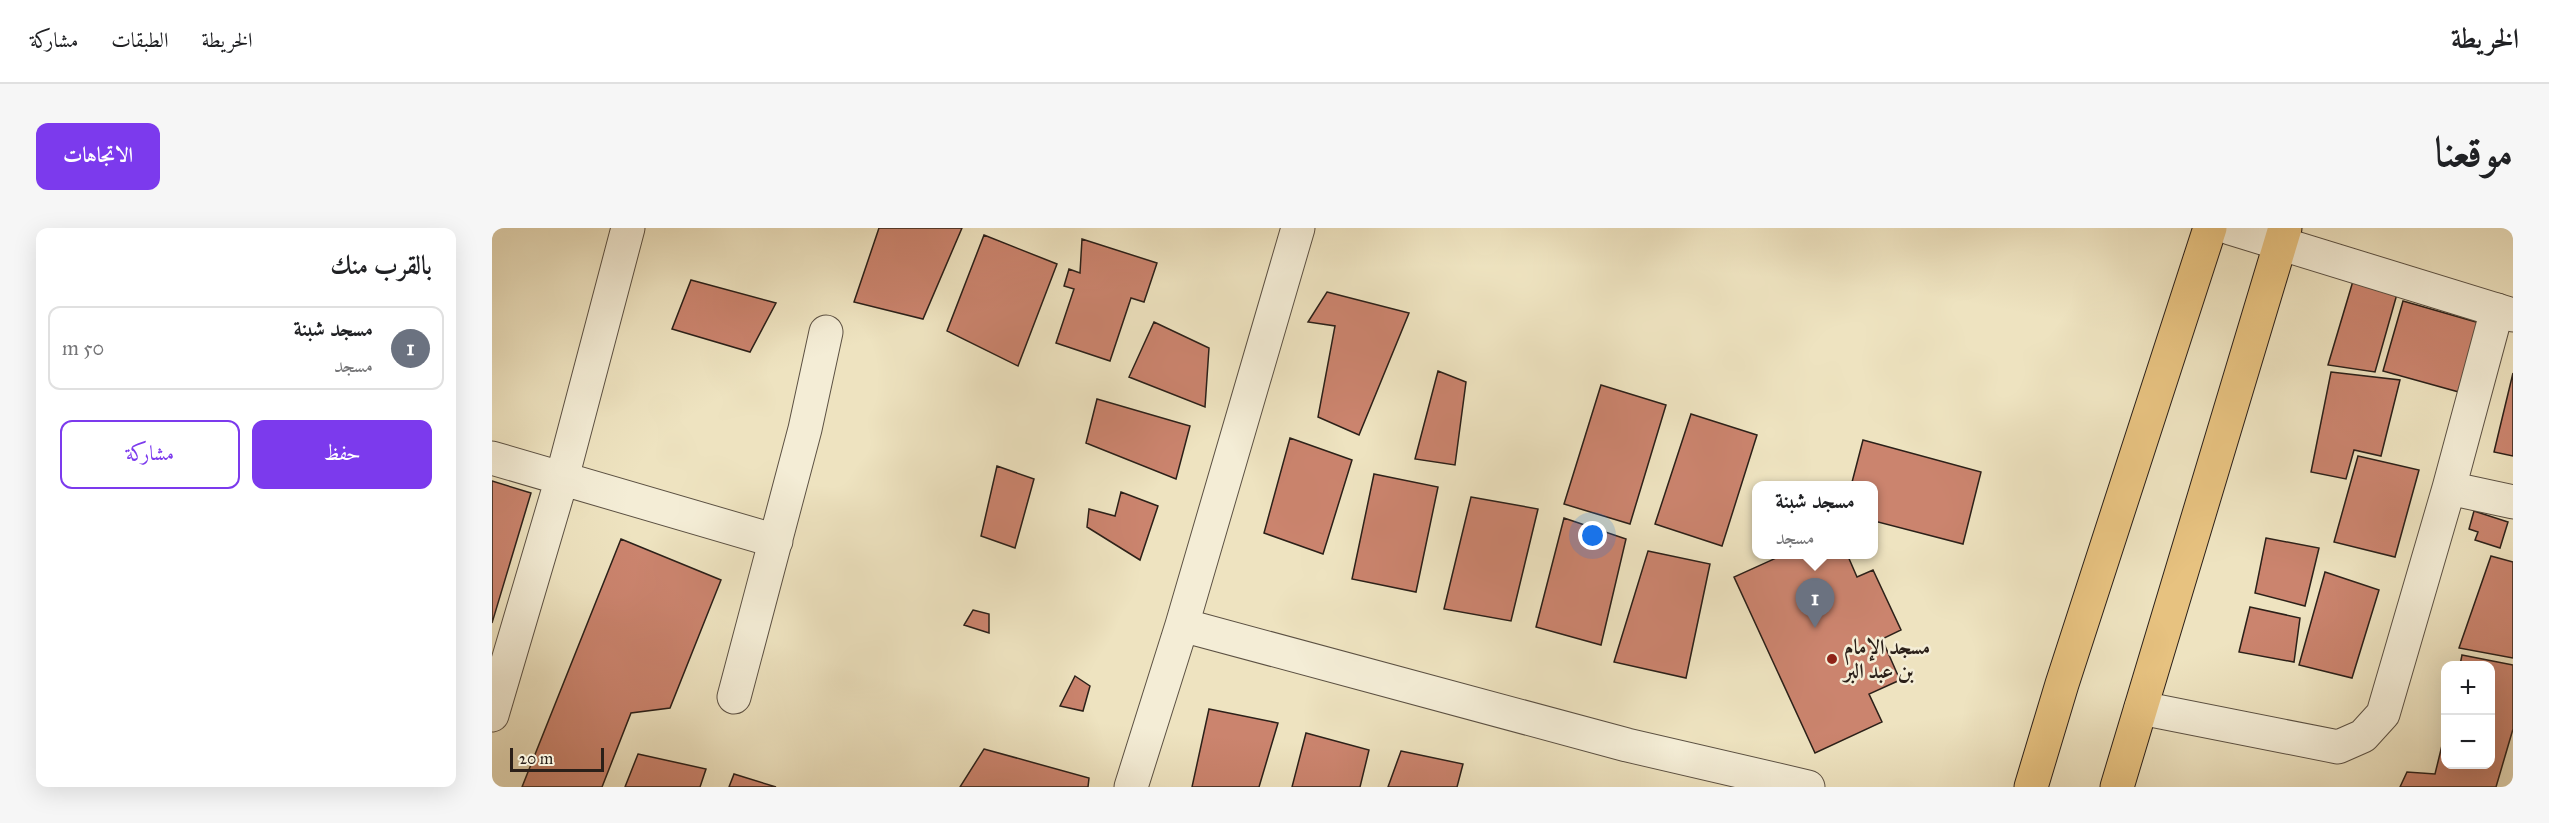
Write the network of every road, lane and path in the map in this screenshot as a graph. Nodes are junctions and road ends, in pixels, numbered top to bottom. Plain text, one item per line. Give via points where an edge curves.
1 (628, 228) edge
2 (1298, 228) edge
3 (2210, 228) edge
4 (2230, 228) edge
5 (2283, 235) edge
6 (2505, 312) edge
7 (826, 332) dead end
8 (492, 458) edge
9 (562, 478) junction
10 (2449, 488) junction
11 (2513, 502) edge
12 (776, 542) junction
13 (1182, 626) junction
14 (734, 697) dead end
15 (2141, 708) junction
16 (492, 715) edge
17 (1131, 787) edge
18 (1808, 787) edge
19 (2031, 787) edge
20 (2117, 787) edge

1 - 9 street
2 - 13 street
3 - 19 main road
4 - 5 street
5 - 6 street
5 - 15 main road
6 - 10 street
7 - 12 street
8 - 9 street
9 - 12 street
9 - 16 street
10 - 11 street
10 - 15 street via 2383,714 2363,736 2338,747
12 - 14 street
13 - 17 street
13 - 18 street via 1627,745
15 - 20 main road

